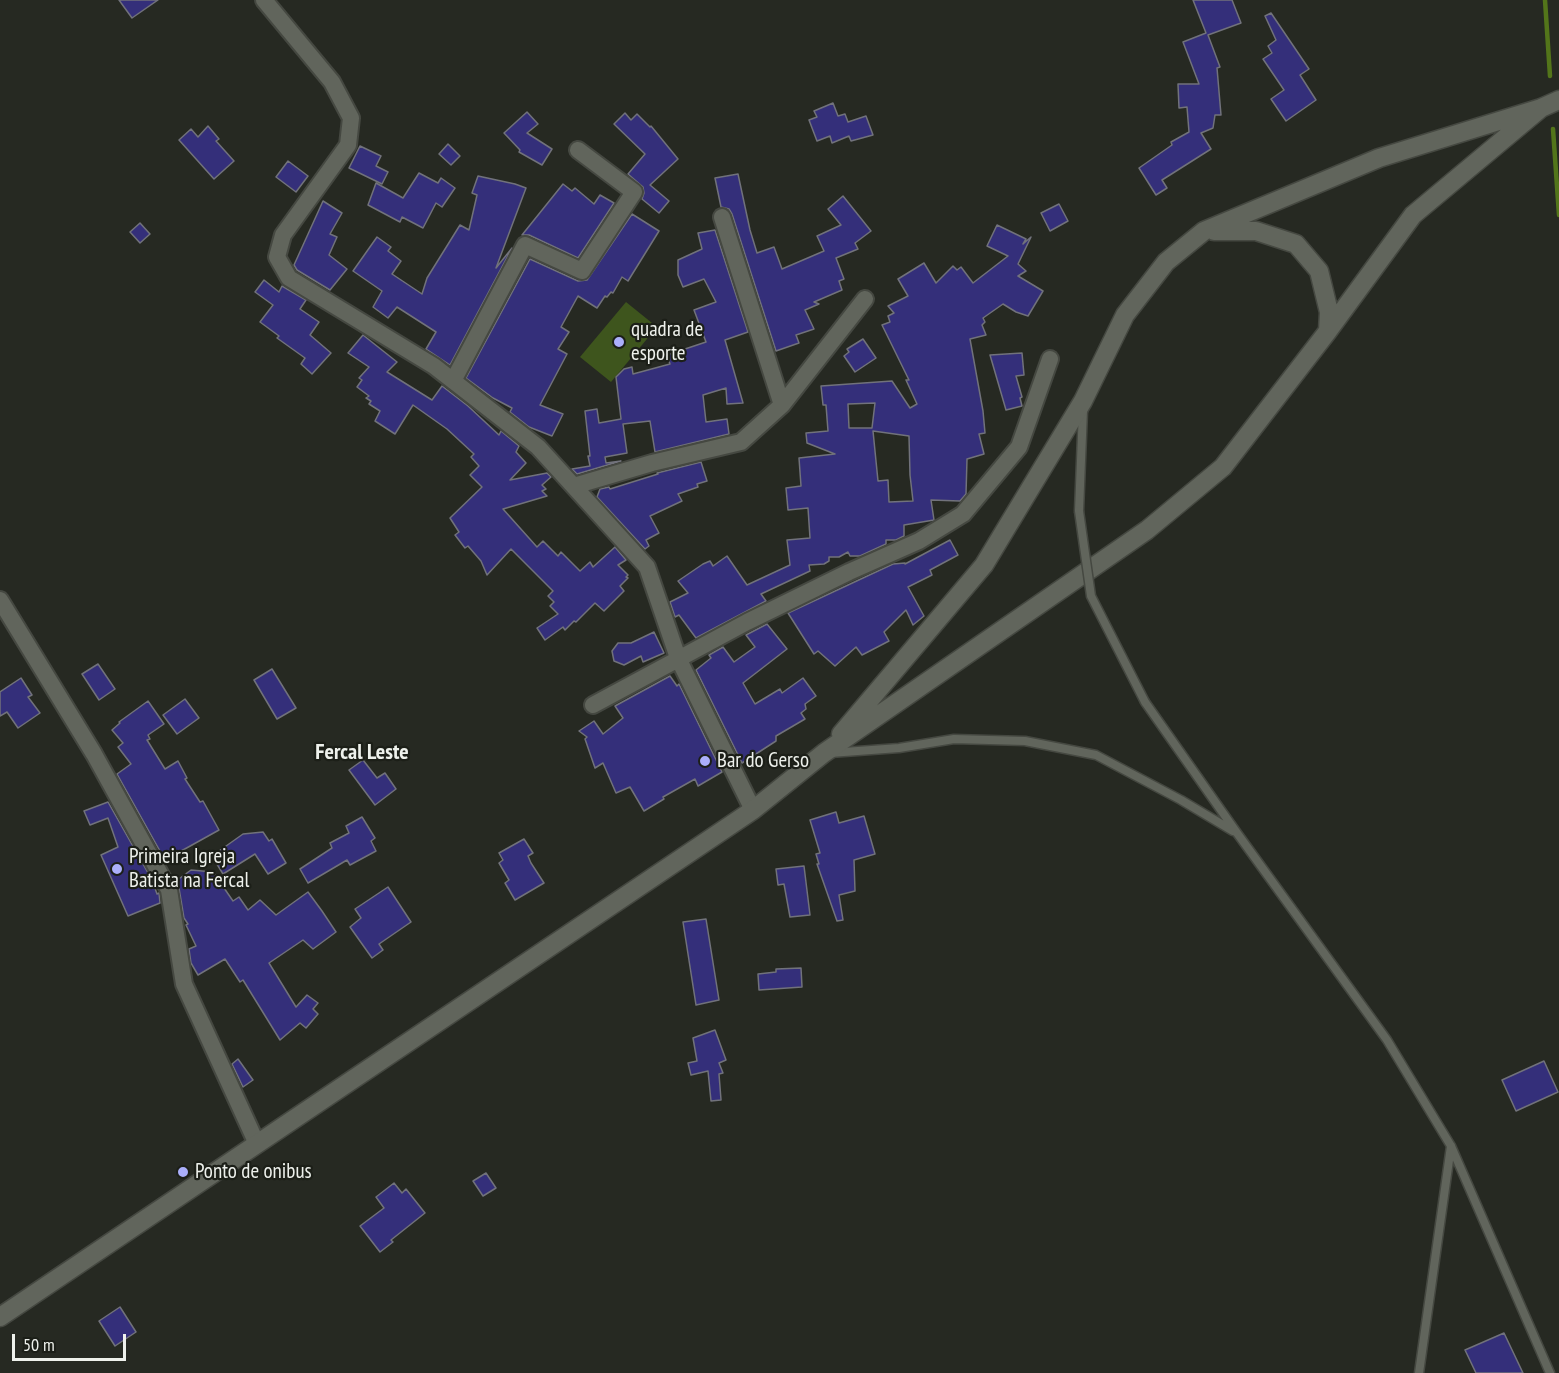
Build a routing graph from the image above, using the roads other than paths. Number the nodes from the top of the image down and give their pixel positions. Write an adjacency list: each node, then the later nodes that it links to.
1 (264, 0): 10 (street)
2 (1559, 100): 3 (main road)
3 (1541, 108): 6 (main road); 8 (main road)
4 (578, 150): 10 (street)
5 (722, 217): 12 (street)
6 (1204, 231): 8 (main road); 11 (main road)
7 (866, 299): 12 (street)
8 (1328, 331): 17 (main road)
9 (1050, 359): 15 (street)
10 (453, 381): 13 (street)
11 (1083, 401): 17 (main road); 19 (lane, bridge)
12 (783, 405): 13 (street)
13 (574, 486): 15 (street)
14 (0, 600): 20 (street)
15 (678, 658): 16 (street); 18 (street)
16 (593, 705)
17 (824, 753): 18 (main road); 19 (lane)
18 (753, 810): 20 (main road)
19 (1237, 833): 21 (lane)
20 (257, 1144): 22 (main road)
21 (1451, 1146): 23 (lane); 24 (lane)
22 (0, 1317)
23 (1419, 1373)
24 (1550, 1373)

